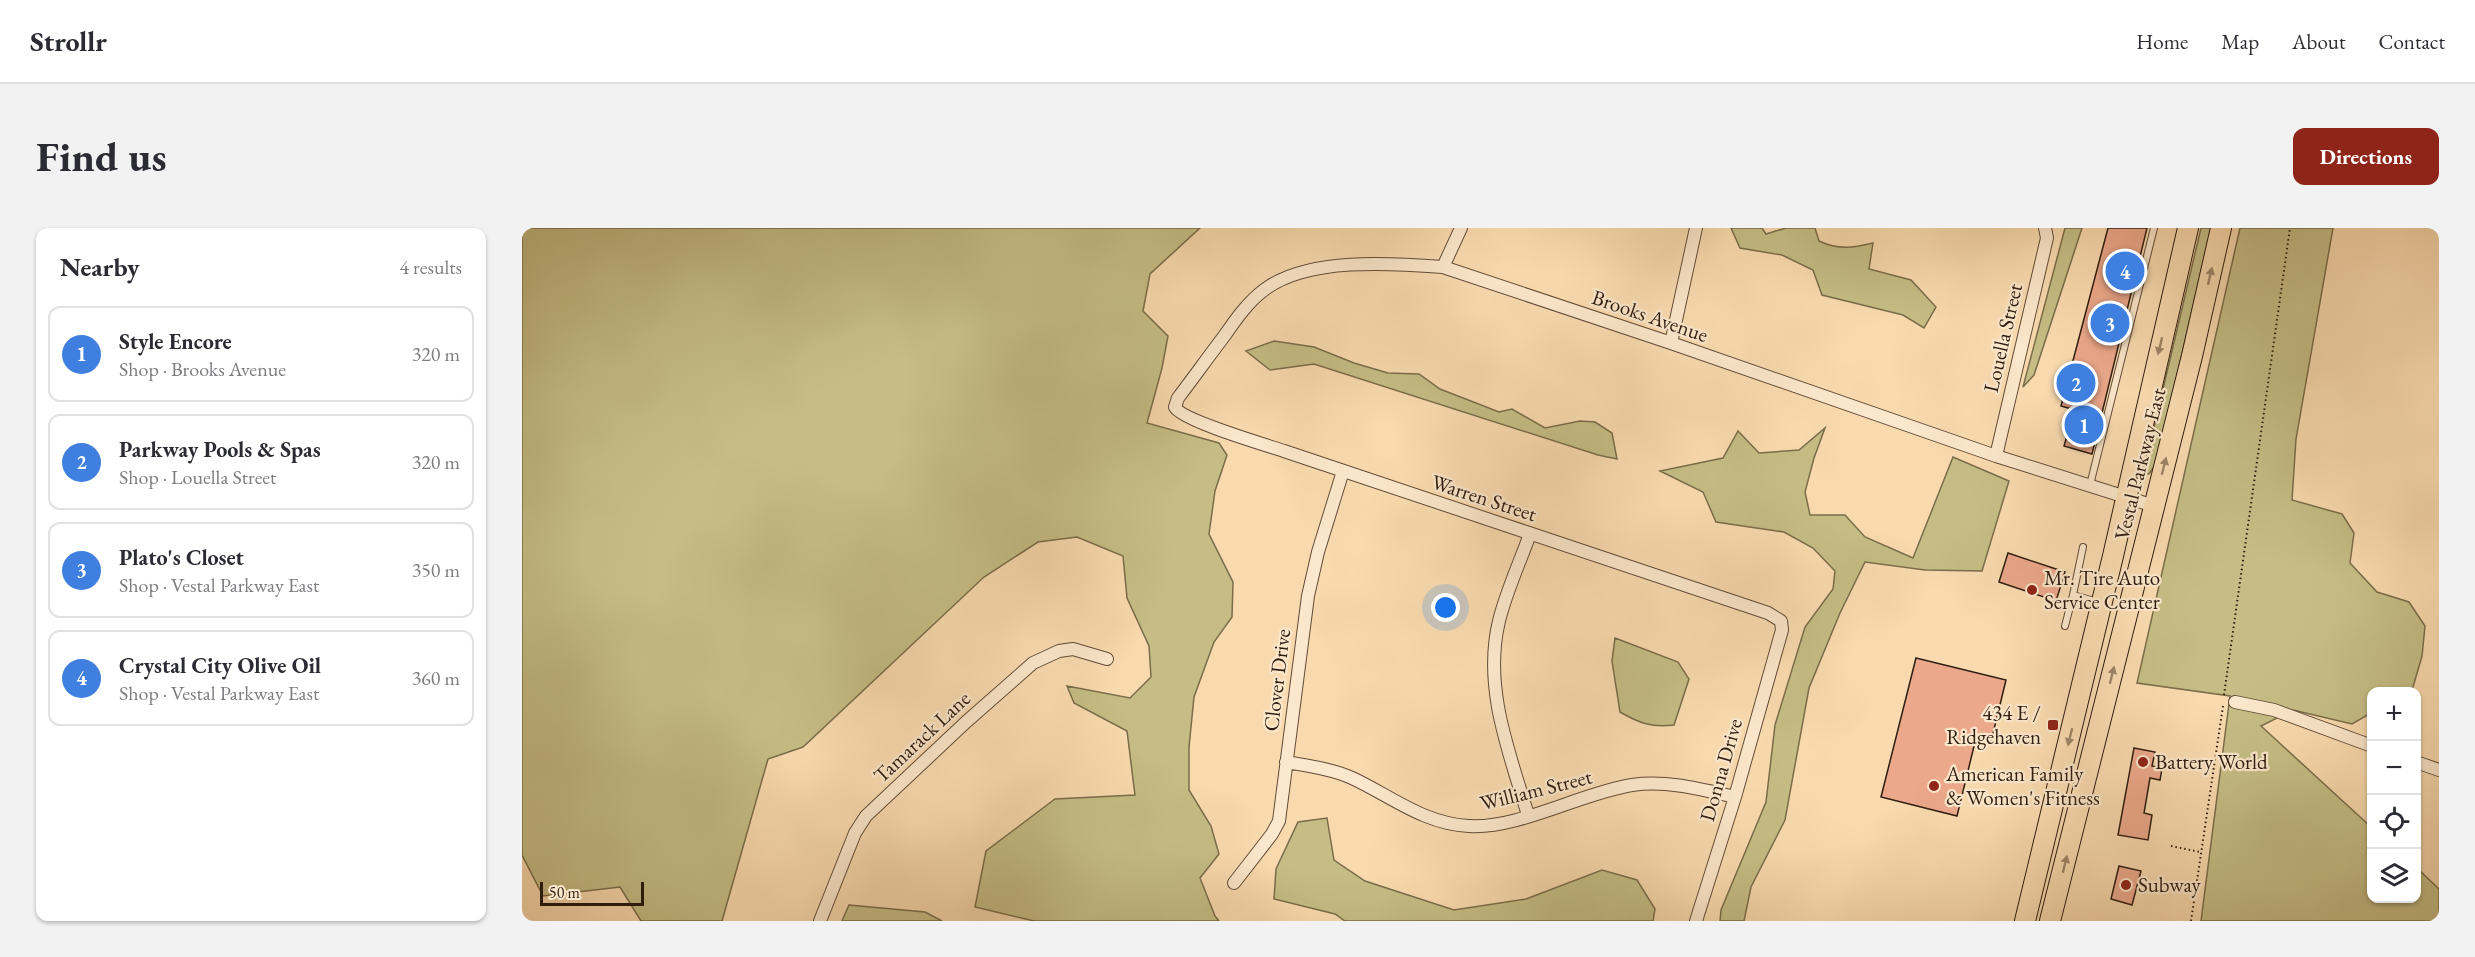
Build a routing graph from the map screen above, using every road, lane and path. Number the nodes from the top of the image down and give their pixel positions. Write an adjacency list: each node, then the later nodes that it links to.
1 (1461, 228): 8 (street)
2 (1696, 228): 9 (street)
3 (2045, 228): 11 (street, Louella Street)
4 (2154, 228): 13 (lane)
5 (2188, 228): 14 (main road, Vestal Parkway East, one-way to 14)
6 (2221, 228): 15 (main road, Vestal Parkway East, one-way to 6)
7 (2289, 228): 31 (path)
8 (1443, 267): 9 (street, Brooks Avenue); 10 (street, Brooks Avenue)
9 (1671, 343): 11 (street, Brooks Avenue)
10 (1177, 402): 12 (street, Warren Street)
11 (1996, 456): 13 (street, Brooks Avenue)
12 (1343, 471): 16 (street, Warren Street); 25 (street, Clover Drive)
13 (2090, 485): 14 (street, Brooks Avenue)
14 (2126, 496): 15 (street, Brooks Avenue); 19 (main road, Vestal Parkway East)
15 (2154, 506): 36 (main road, Vestal Parkway East, one-way to 15)
16 (1530, 534): 21 (street, Warren Street); 29 (street)
17 (2083, 547): 18 (lane)
18 (2073, 595): 19 (lane); 20 (lane)
19 (2101, 603): 35 (main road, Vestal Parkway East, one-way to 35)
20 (2065, 626)
21 (1782, 630): 28 (street, Donna Drive)
22 (1107, 659): 33 (street, Tamarack Lane)
23 (2235, 702): 24 (street)
24 (2367, 744)
25 (1286, 762): 29 (street, William Street); 32 (street, Clover Drive)
26 (2421, 764): 27 (street)
27 (2439, 770)
28 (1735, 797): 29 (street, William Street); 34 (street, Donna Drive)
29 (1528, 815)
30 (2171, 846): 31 (path)
31 (2200, 852): 37 (path)
32 (1234, 884)
33 (820, 921)
34 (1696, 921)
35 (2025, 921)
36 (2050, 921)
37 (2191, 921)

